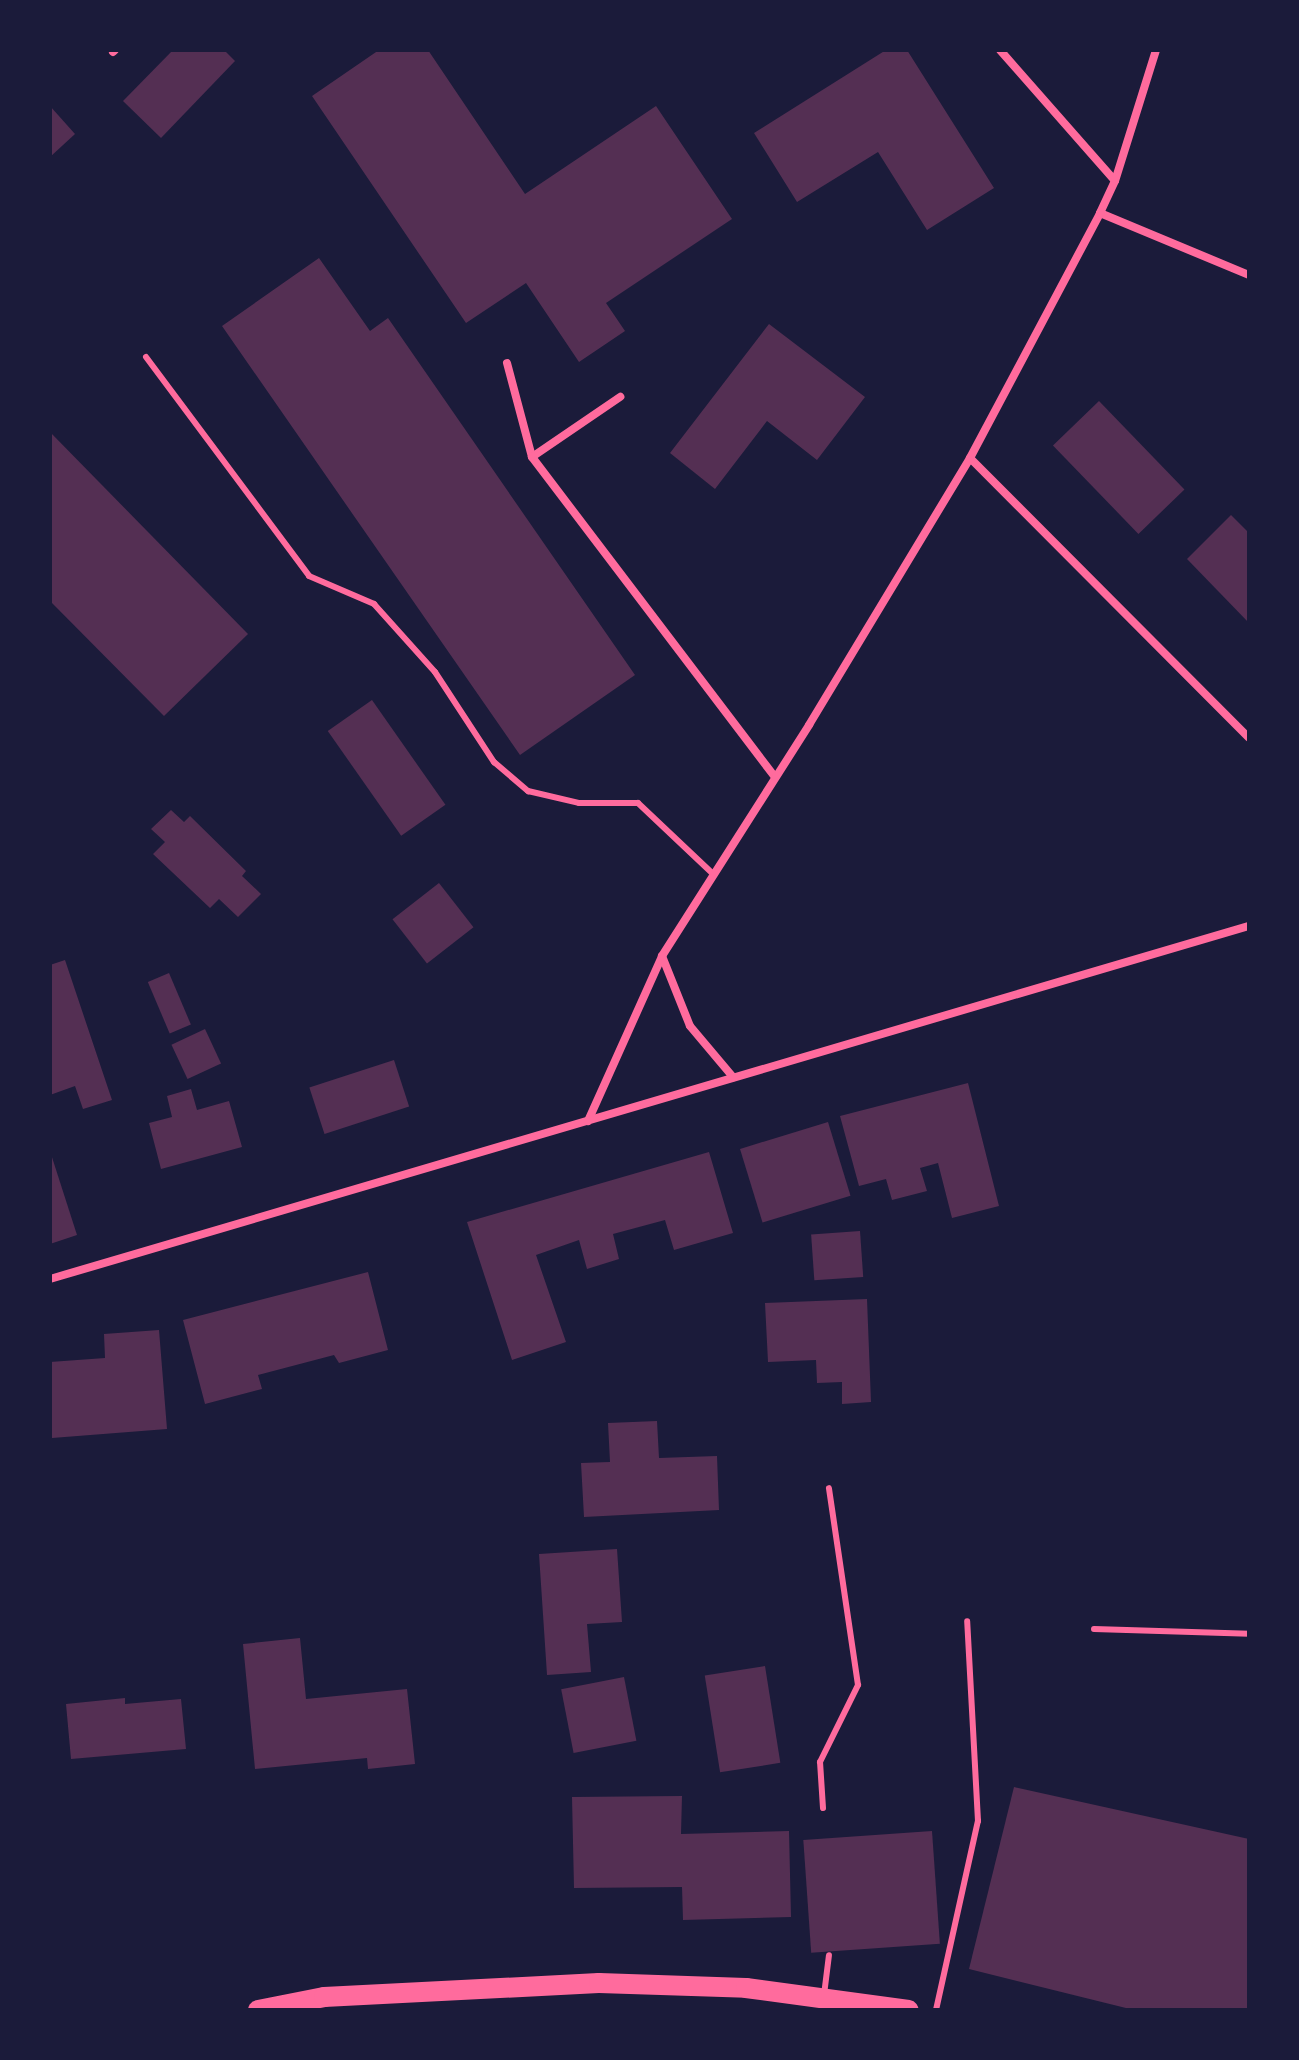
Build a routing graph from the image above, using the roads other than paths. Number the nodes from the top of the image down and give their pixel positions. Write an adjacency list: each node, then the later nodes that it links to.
1 (1000, 50): 3 (street)
2 (1156, 50): 3 (street)
3 (1115, 181): 4 (street)
4 (1100, 213): 5 (street); 10 (street)
5 (1249, 275)
6 (146, 357): 13 (lane)
7 (507, 363): 9 (street)
8 (620, 397): 9 (street)
9 (532, 457): 12 (street)
10 (970, 458): 11 (street); 12 (street)
11 (1249, 738)
12 (775, 777): 13 (street)
13 (713, 874): 15 (street)
14 (1249, 926): 16 (street)
15 (662, 956): 16 (street); 17 (street)
16 (733, 1077): 17 (street)
17 (588, 1121): 18 (street)
18 (50, 1279)
19 (829, 1488): 23 (lane)
20 (967, 1621): 28 (lane)
21 (1094, 1629): 22 (lane)
22 (1249, 1634)
23 (823, 1808)
24 (829, 1955): 25 (lane)
25 (823, 1998): 26 (main road); 27 (main road)
26 (258, 2010)
27 (909, 2010)
28 (936, 2010)

